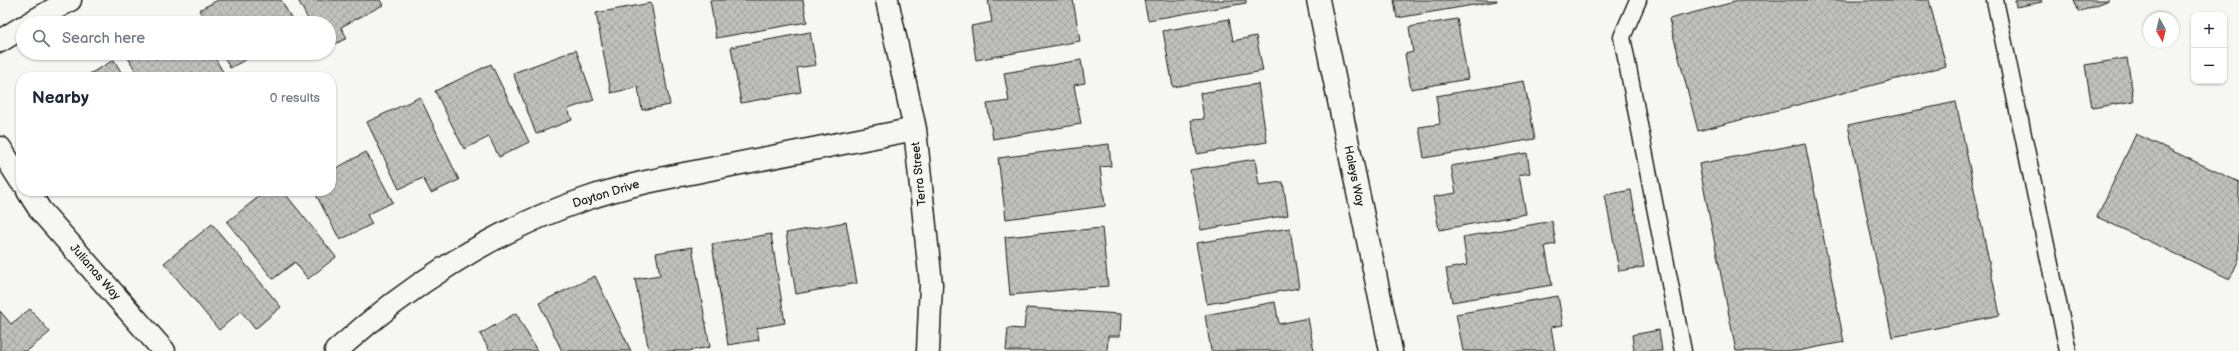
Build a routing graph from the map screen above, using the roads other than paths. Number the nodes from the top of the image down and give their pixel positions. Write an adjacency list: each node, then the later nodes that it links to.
1 (70, 0): 6 (street)
2 (888, 0): 9 (street, Terra Street)
3 (1318, 0): 16 (street, Haleys Way)
4 (1638, 0): 17 (lane)
5 (1995, 0): 18 (lane)
6 (42, 16)
7 (16, 31): 8 (street)
8 (0, 41)
9 (915, 130): 14 (street, Dayton Drive); 15 (street, Terra Street)
10 (0, 148): 11 (street)
11 (16, 173)
12 (31, 196): 13 (street, Julianas Way)
13 (164, 351)
14 (336, 351)
15 (928, 351)
16 (1391, 351)
17 (1683, 351)
18 (2068, 351)

